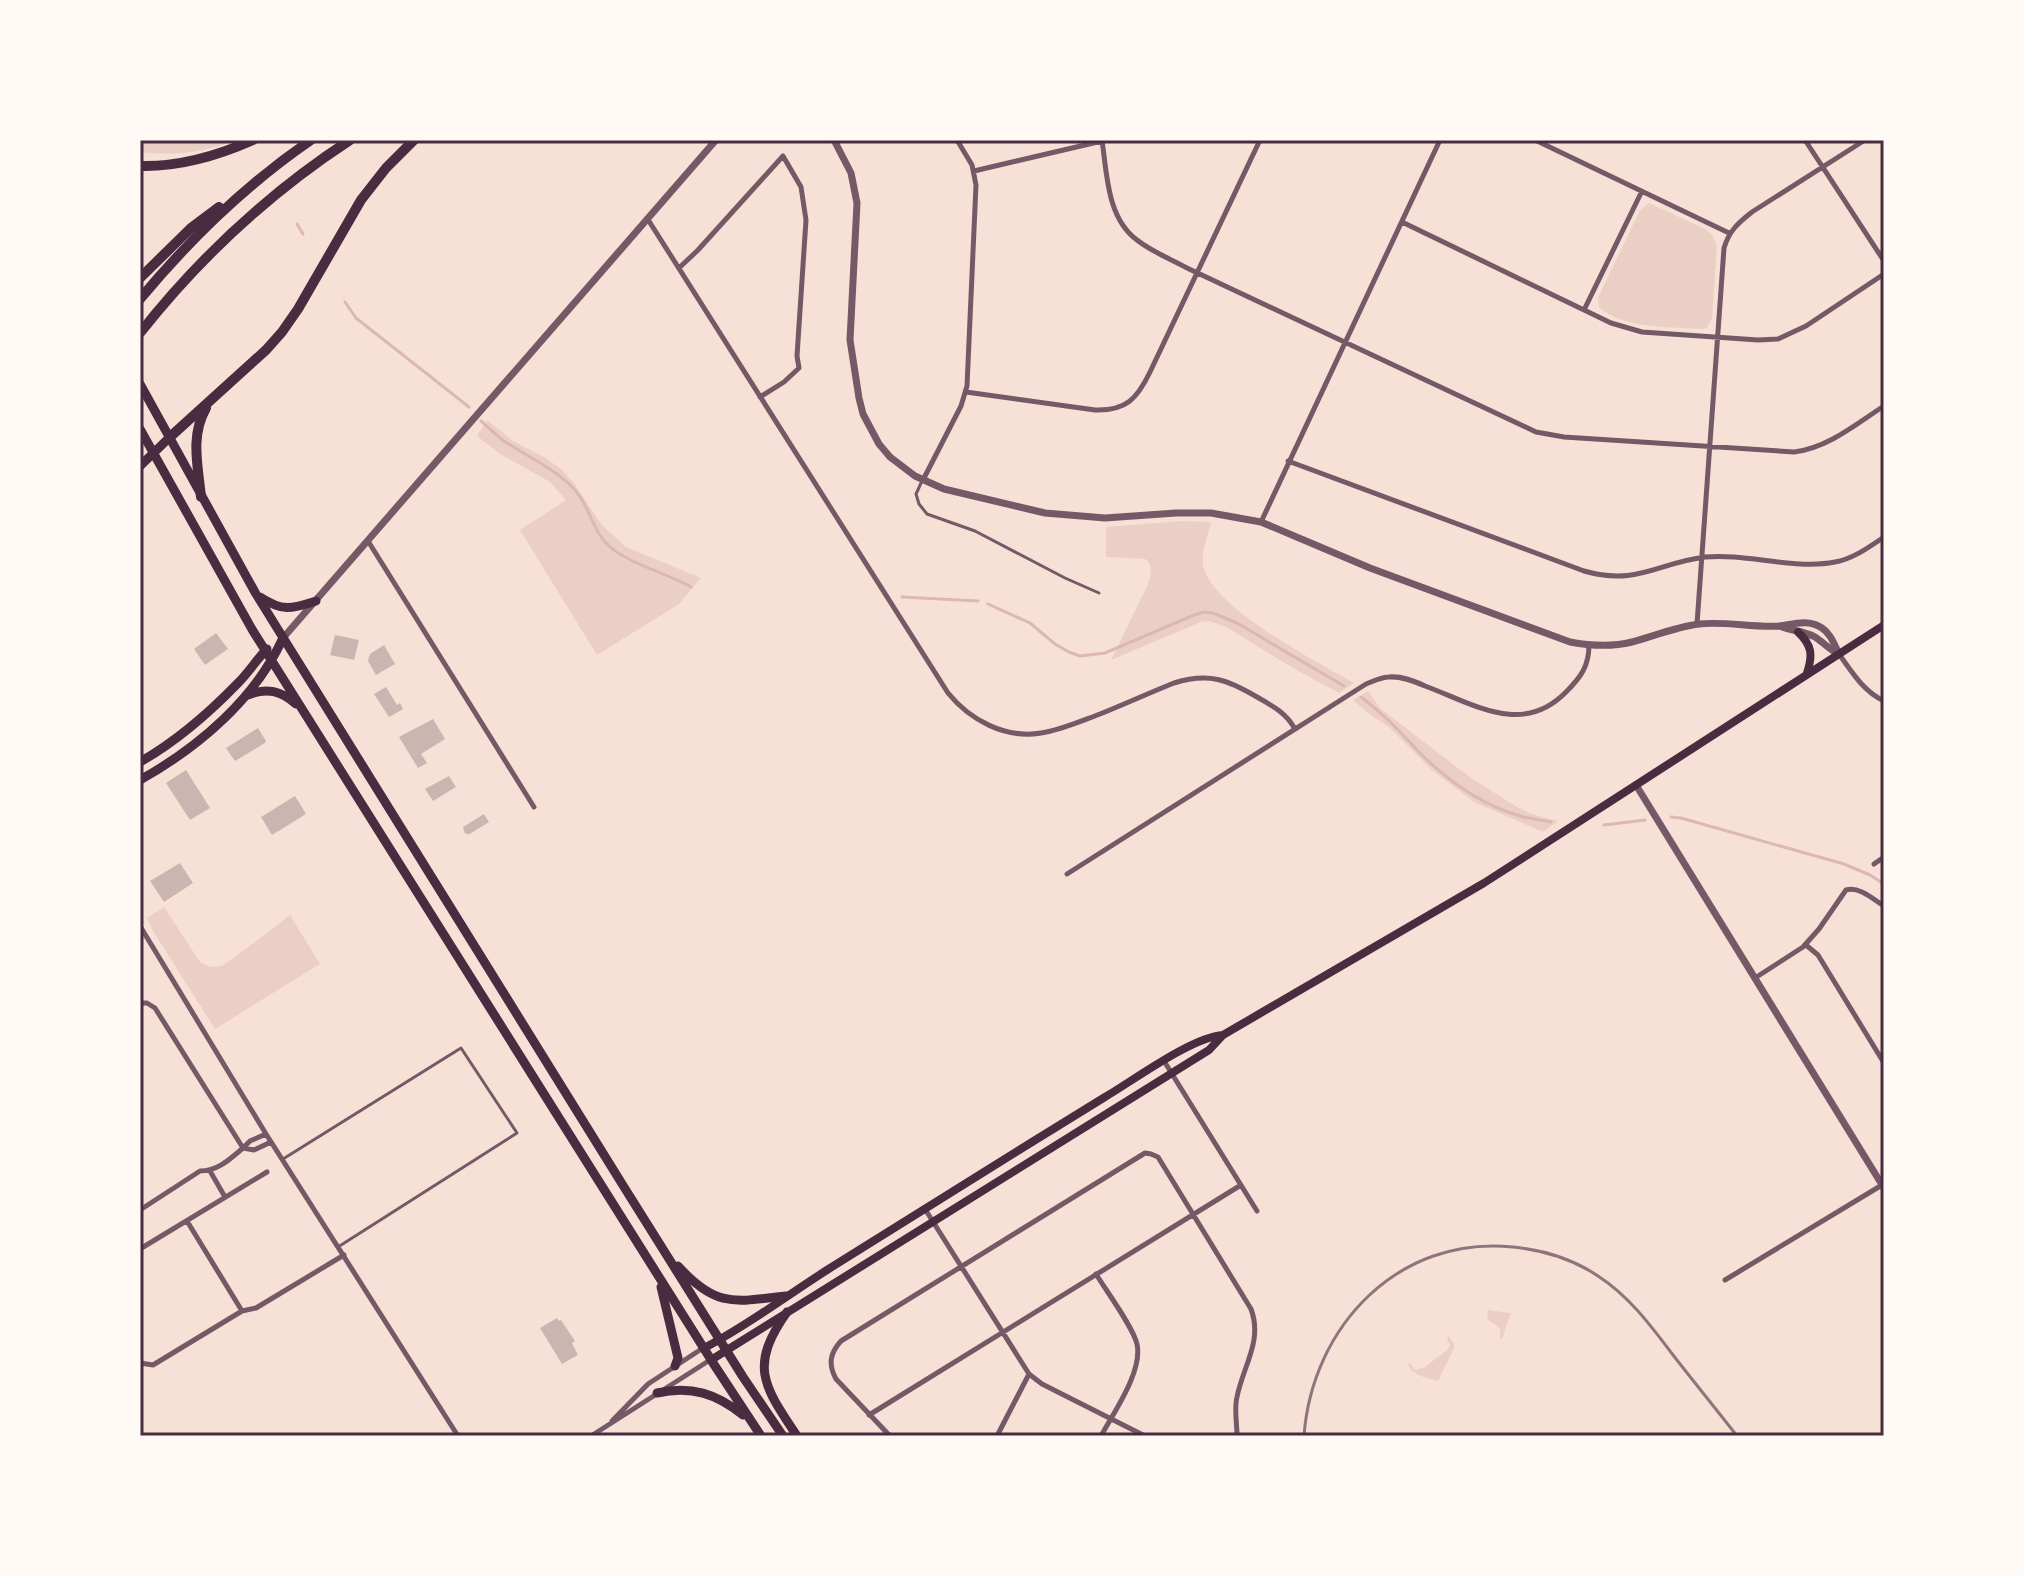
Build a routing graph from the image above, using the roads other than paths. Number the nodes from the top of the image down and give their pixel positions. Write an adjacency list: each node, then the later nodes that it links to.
1 (253, 140): 14 (highway)
2 (311, 140): 17 (highway)
3 (350, 140): 29 (highway)
4 (414, 140): 35 (highway)
5 (716, 140): 19 (street)
6 (834, 140): 43 (street)
7 (957, 140): 16 (street)
8 (1260, 140): 24 (street)
9 (1440, 140): 20 (street)
10 (1535, 140): 18 (street)
11 (1805, 140): 15 (street)
12 (1865, 140): 15 (street)
13 (1102, 141): 16 (street); 24 (street)
14 (140, 166)
15 (1823, 167): 21 (street); 22 (street)
16 (974, 171): 33 (street)
17 (260, 178): 26 (highway); 27 (highway)
18 (1642, 191): 21 (street); 28 (street)
19 (647, 218): 23 (street); 47 (street)
20 (1402, 222): 28 (street); 31 (street)
21 (1729, 233): 30 (street)
22 (1884, 261)
23 (679, 268): 34 (street); 34 (street)
24 (1197, 273): 31 (street); 33 (street)
25 (1884, 274): 30 (street)
26 (140, 278)
27 (140, 299)
28 (1584, 310): 30 (street)
29 (140, 333)
30 (1718, 337): 39 (street)
31 (1345, 342): 39 (street); 41 (street)
32 (140, 384): 38 (main road)
33 (966, 392): 43 (street)
34 (760, 397): 65 (street)
35 (209, 402): 38 (highway); 44 (highway)
36 (1884, 406): 39 (street)
37 (140, 429): 40 (main road)
38 (170, 437): 40 (main road); 44 (main road)
39 (1711, 447): 48 (street)
40 (153, 454): 42 (main road); 58 (main road)
41 (1288, 461): 45 (street); 48 (street)
42 (140, 466)
43 (922, 481): 45 (street); 49 (lane)
44 (201, 497): 50 (main road)
45 (1261, 522): 57 (street)
46 (1884, 537): 48 (street)
47 (368, 541): 51 (street); 69 (street)
48 (1703, 558): 52 (street)
49 (1099, 593)
50 (256, 594): 51 (main road); 56 (main road)
51 (316, 601): 56 (street)
52 (1697, 624): 54 (street); 57 (street)
53 (1884, 625): 59 (main road)
54 (1780, 626): 55 (street); 59 (street)
55 (1798, 632): 59 (street); 61 (main road)
56 (283, 638): 58 (main road); 60 (main road); 98 (main road)
57 (1589, 645): 65 (street)
58 (265, 650): 60 (main road); 66 (main road)
59 (1839, 654): 61 (main road); 63 (street)
60 (272, 661): 62 (main road); 64 (main road)
61 (1806, 675): 68 (main road)
62 (245, 697): 64 (main road); 67 (main road)
63 (1884, 701)
64 (302, 709): 102 (main road)
65 (1295, 729): 72 (street)
66 (140, 762)
67 (140, 780)
68 (1636, 785): 76 (street); 78 (main road)
69 (534, 807)
70 (1884, 857): 71 (street)
71 (1874, 864)
72 (1067, 874)
73 (1884, 906): 75 (street)
74 (140, 926): 82 (street)
75 (1806, 945): 76 (street); 80 (street)
76 (1755, 978): 89 (street)
77 (140, 1003): 84 (street)
78 (1223, 1035): 79 (main road); 81 (main road)
79 (1164, 1061): 81 (street); 91 (main road)
80 (1884, 1063)
81 (1171, 1073): 88 (street); 96 (main road)
82 (266, 1134): 83 (street); 84 (street)
83 (272, 1142): 84 (street); 85 (street)
84 (243, 1148): 86 (street)
85 (283, 1159): 97 (street); 97 (lane)
86 (210, 1171): 90 (street); 92 (street)
87 (267, 1172): 90 (street)
88 (1241, 1185): 93 (street); 94 (street)
89 (1883, 1186): 105 (street)
90 (225, 1197): 95 (street)
91 (925, 1209): 96 (street); 103 (main road)
92 (140, 1210)
93 (1257, 1211)
94 (1193, 1214): 101 (street); 104 (street); 132 (street)
95 (187, 1221): 99 (street); 108 (street)
96 (932, 1222): 101 (street); 106 (main road)
97 (338, 1247): 100 (street)
98 (662, 1248): 107 (main road); 111 (main road)
99 (140, 1249)
100 (344, 1255): 108 (street); 123 (street)
101 (961, 1266): 110 (street); 119 (street)
102 (657, 1272): 112 (main road); 116 (main road)
103 (821, 1274): 106 (main road); 107 (main road)
104 (1096, 1274): 110 (street); 120 (street)
105 (1725, 1280)
106 (826, 1289): 109 (main road)
107 (786, 1296): 111 (main road)
108 (242, 1311): 115 (street)
109 (787, 1312): 113 (main road); 127 (main road)
110 (1002, 1333): 117 (street); 119 (street)
111 (720, 1340): 112 (main road); 113 (main road)
112 (704, 1348): 114 (main road); 116 (street)
113 (726, 1351): 114 (main road); 126 (main road)
114 (711, 1360): 118 (street); 122 (main road)
115 (140, 1363)
116 (675, 1366): 121 (street)
117 (1029, 1374): 120 (street); 129 (street)
118 (657, 1393): 121 (street); 122 (main road)
119 (869, 1415): 128 (street)
120 (1110, 1419): 130 (street); 131 (street)
121 (608, 1425): 124 (street)
122 (753, 1425): 125 (main road)
123 (458, 1436)
124 (591, 1436)
125 (761, 1436)
126 (783, 1436)
127 (797, 1436)
128 (890, 1436)
129 (997, 1436)
130 (1101, 1436)
131 (1145, 1436)
132 (1237, 1436)

